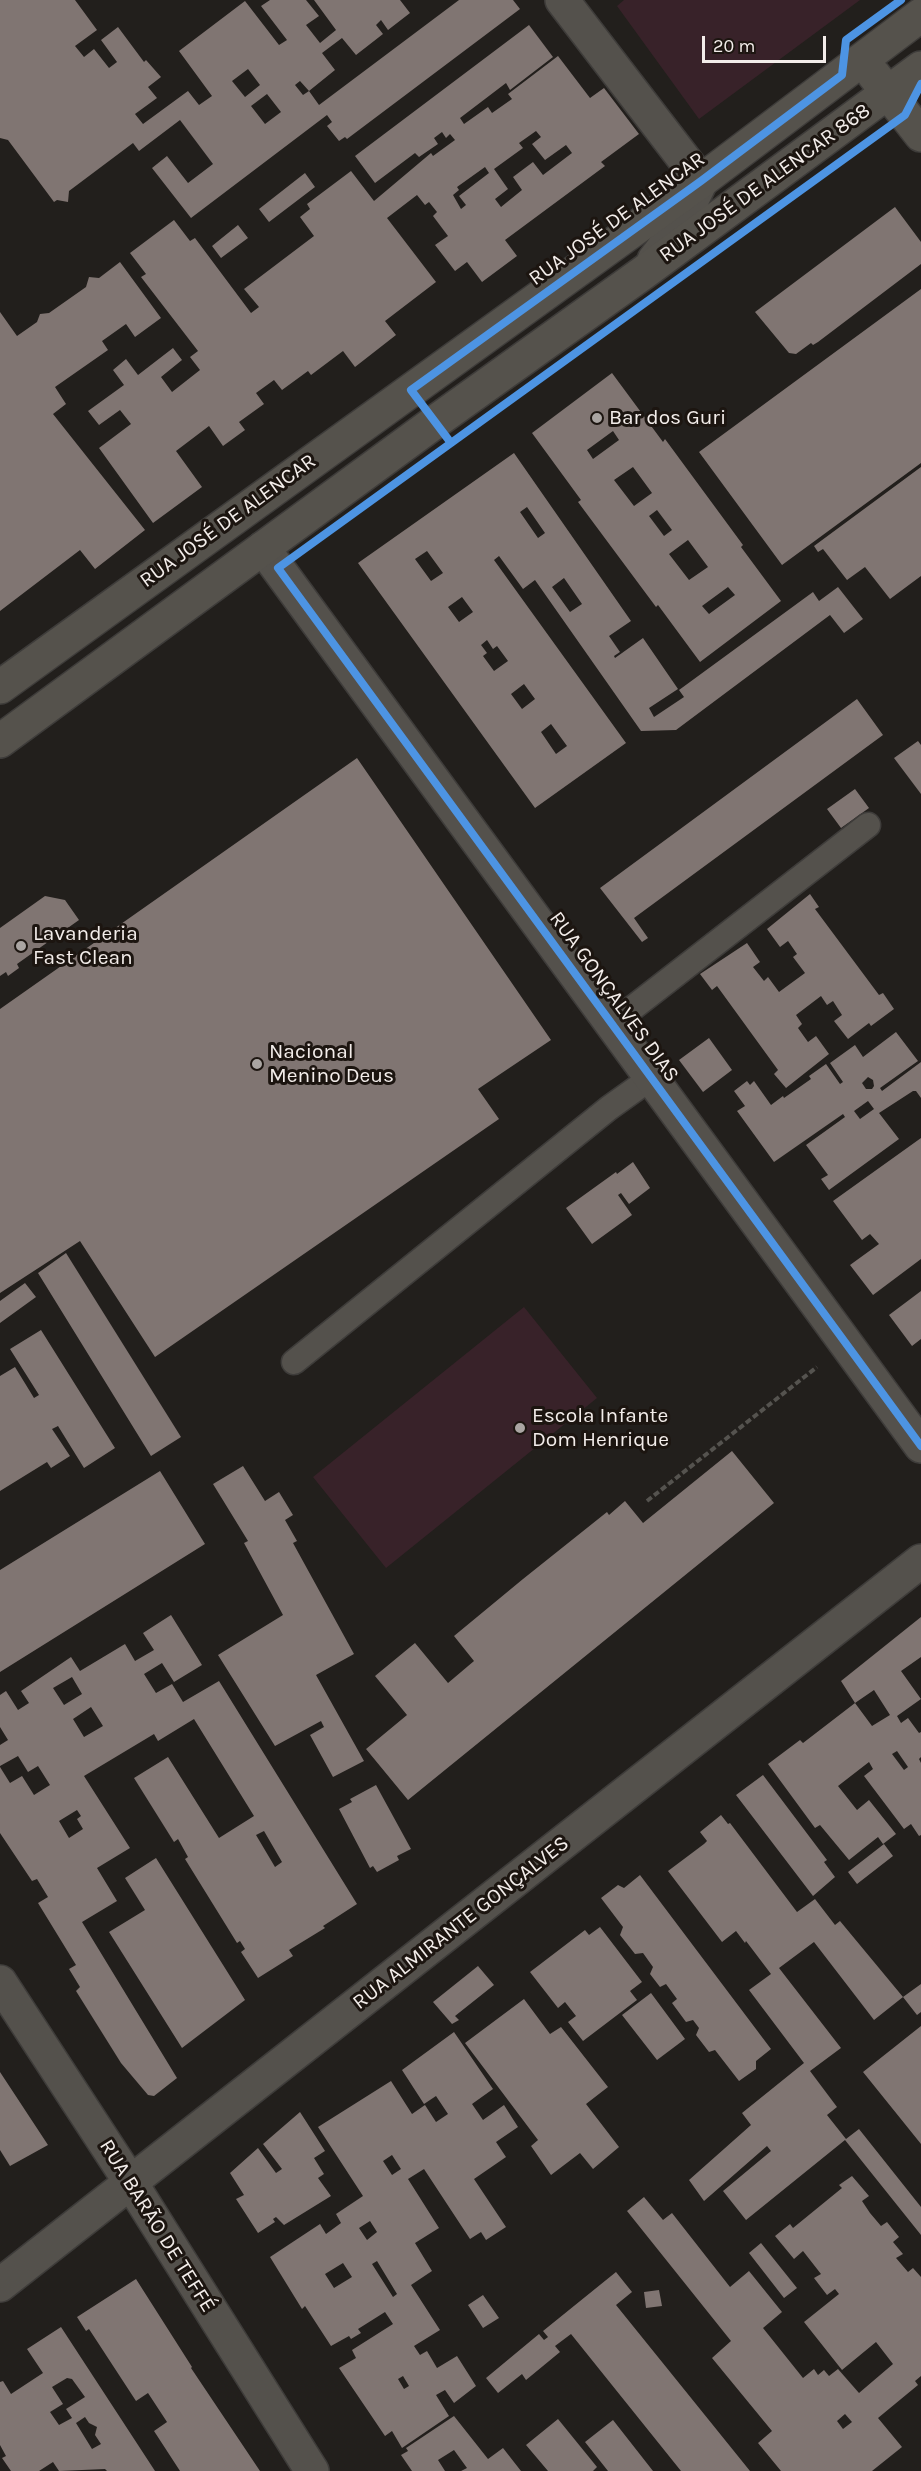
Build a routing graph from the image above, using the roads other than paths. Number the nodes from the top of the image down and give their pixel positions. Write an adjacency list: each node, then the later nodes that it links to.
1 (562, 0): 7 (street)
2 (917, 27): 3 (main road, RUA JOSÉ DE ALENCAR)
3 (862, 60): 5 (main road); 7 (main road, RUA JOSÉ DE ALENCAR)
4 (921, 68): 5 (main road)
5 (888, 93): 6 (main road); 8 (main road, RUA JOSÉ DE ALENCAR 868)
6 (921, 135)
7 (701, 181): 8 (street); 9 (main road, RUA JOSÉ DE ALENCAR)
8 (643, 273): 10 (main road, RUA JOSÉ DE ALENCAR)
9 (316, 458): 10 (main road); 11 (main road, RUA JOSÉ DE ALENCAR)
10 (263, 548): 11 (main road); 13 (main road, RUA JOSÉ DE ALENCAR); 15 (street, RUA GONÇALVES DIAS)
11 (171, 563): 12 (main road, RUA JOSÉ DE ALENCAR)
12 (0, 687)
13 (0, 741)
14 (868, 825): 15 (lane)
15 (612, 1024): 16 (street, RUA GONÇALVES DIAS)
16 (651, 1078): 17 (lane); 18 (street, RUA GONÇALVES DIAS)
17 (294, 1362)
18 (921, 1446)
19 (921, 1561): 21 (street, RUA ALMIRANTE GONÇALVES)
20 (0, 1982): 21 (street, RUA BARÃO DE TEFFÉ)
21 (131, 2182): 22 (street, RUA ALMIRANTE GONÇALVES); 23 (street, RUA BARÃO DE TEFFÉ)
22 (0, 2285)
23 (312, 2471)

